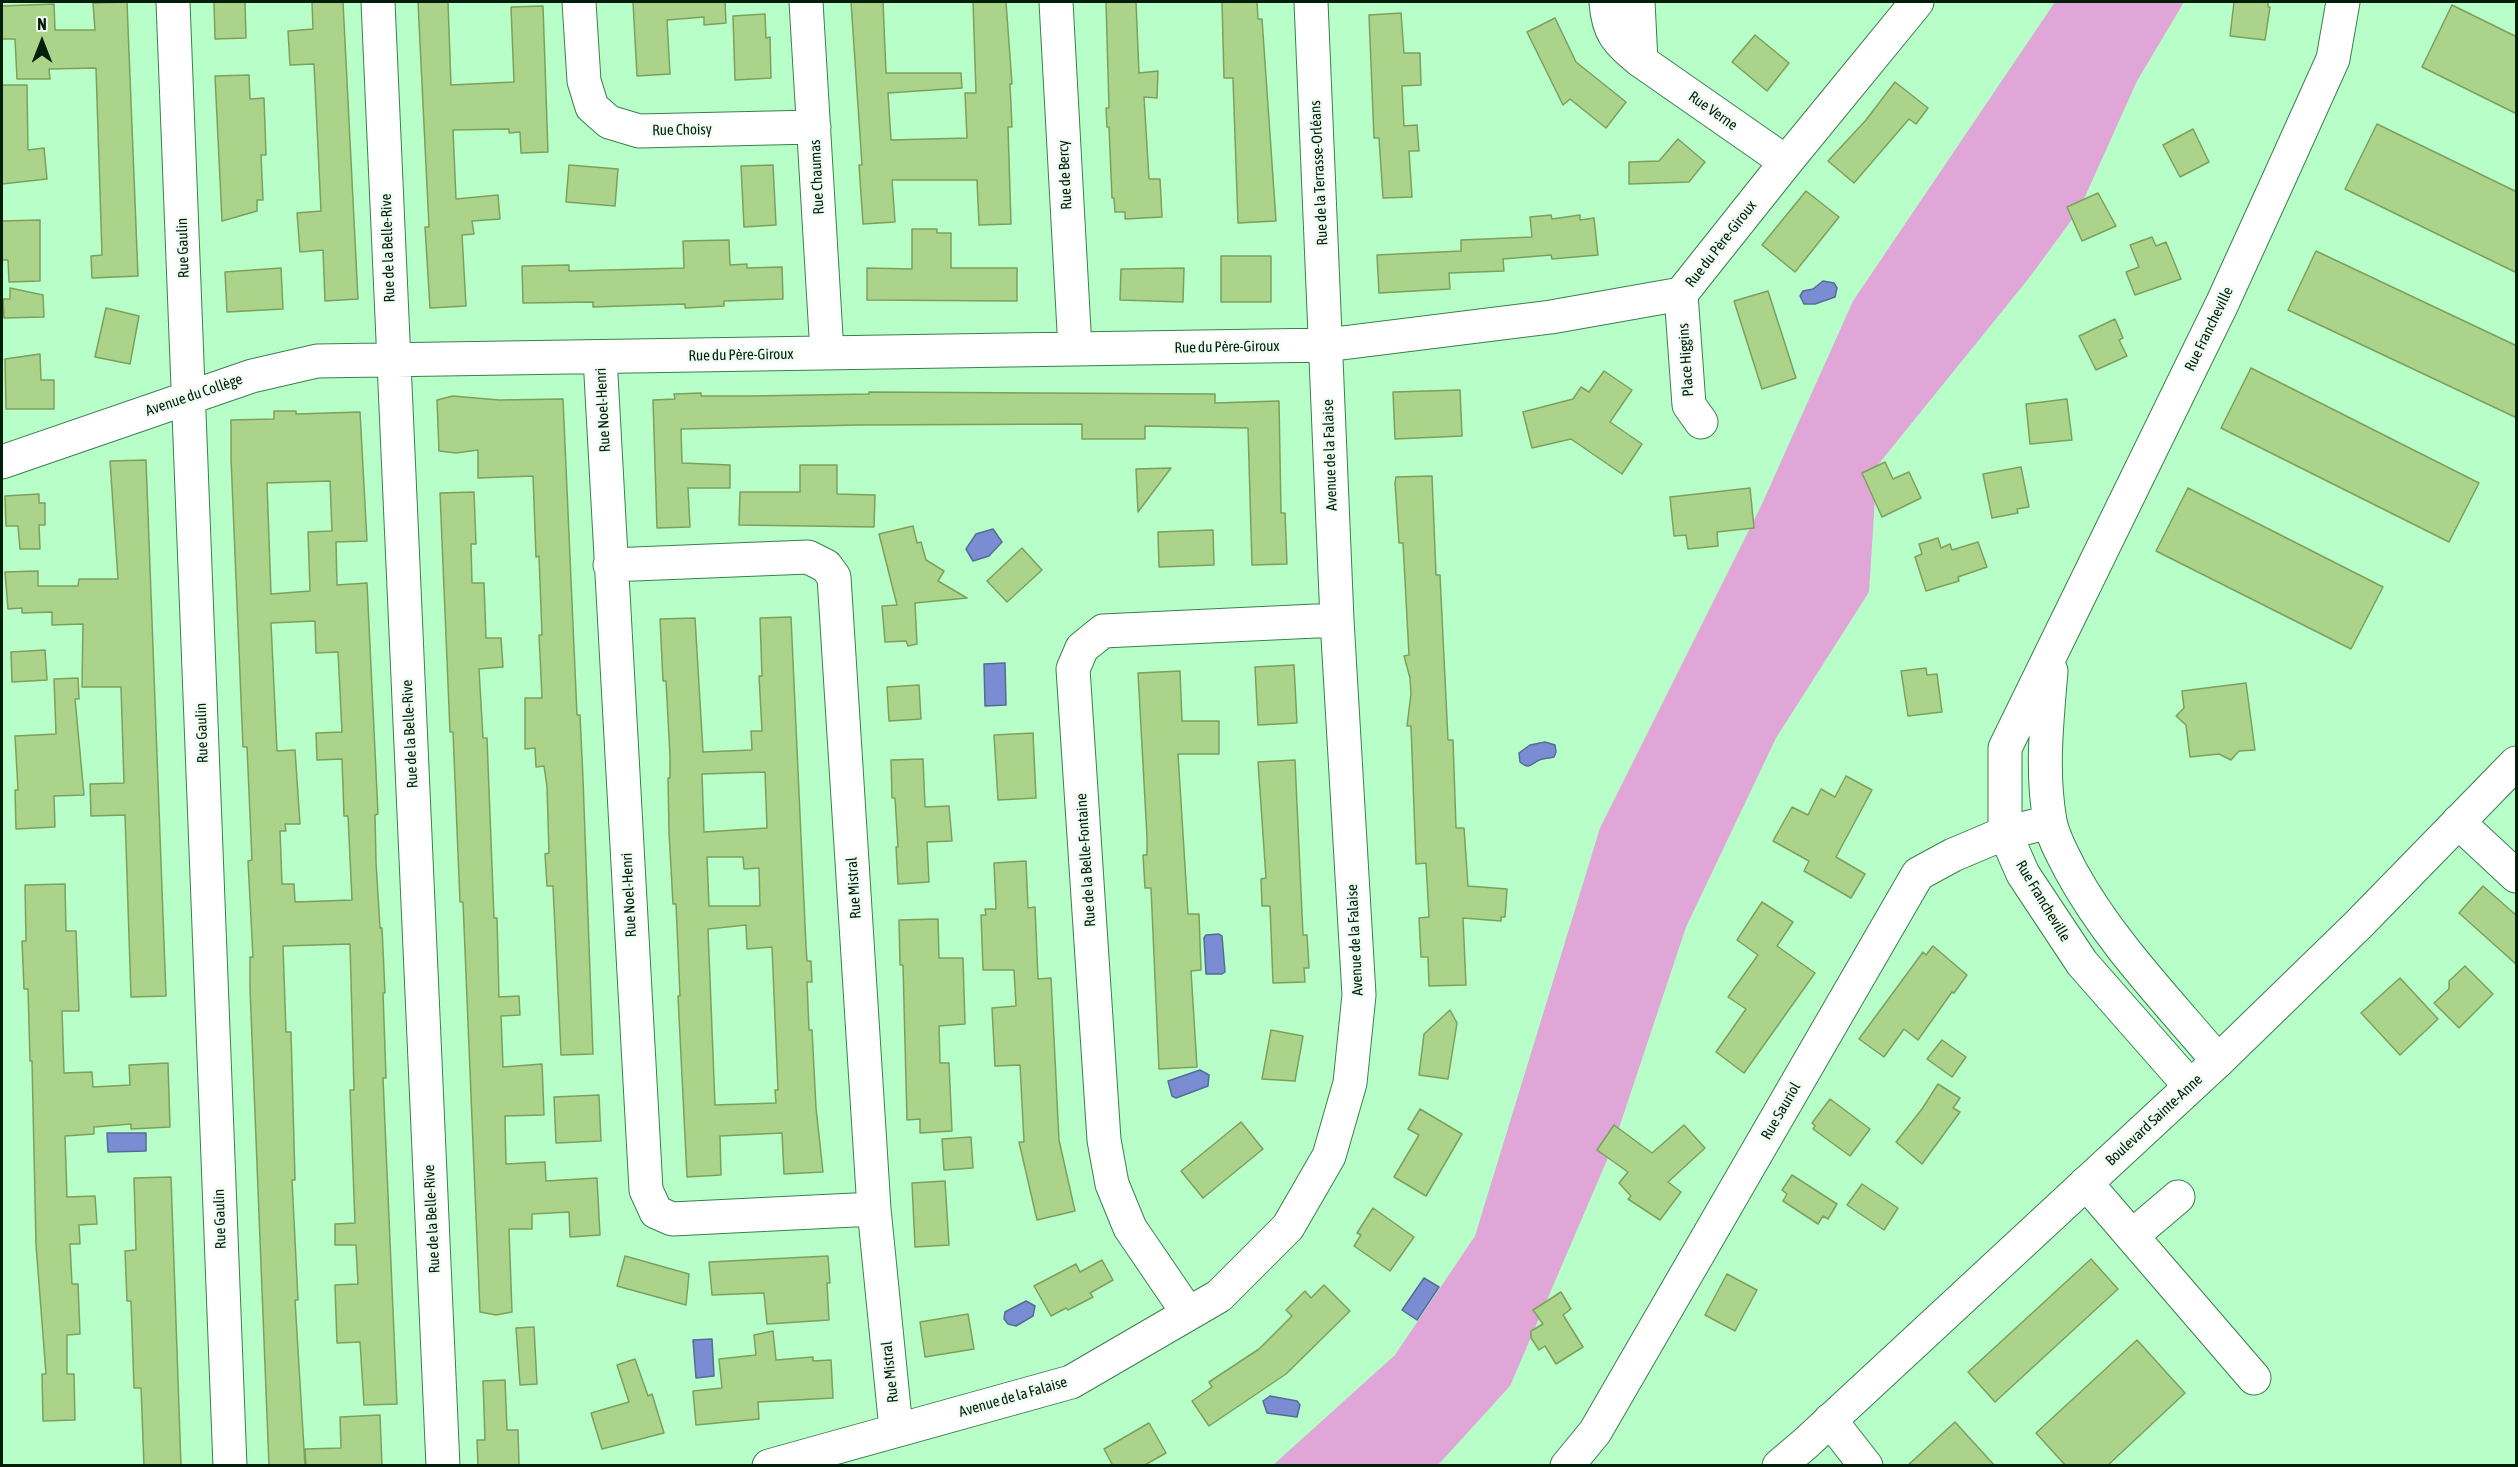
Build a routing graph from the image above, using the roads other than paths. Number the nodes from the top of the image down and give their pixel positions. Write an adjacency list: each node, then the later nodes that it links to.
1 (173, 2): 20 (street, Rue Gaulin)
2 (378, 2): 19 (street, Rue de la Belle-Rive)
3 (579, 2): 12 (street, Rue Choisy)
4 (806, 2): 12 (street, Rue Chaumas)
5 (1056, 2): 16 (street, Rue de Bercy)
6 (1311, 2): 15 (street, Rue de la Terrasse-Orléans)
7 (1606, 2): 11 (street, Rue Verne)
8 (1638, 2): 11 (street)
9 (1917, 2): 13 (street, Rue du Père-Giroux)
10 (2343, 2): 25 (street, Rue Francheville)
11 (1641, 61): 13 (street, Rue Verne)
12 (814, 127): 17 (street, Rue Chaumas)
13 (1785, 162): 14 (street, Rue du Père-Giroux)
14 (1681, 294): 15 (street, Rue du Père-Giroux); 21 (street, Place Higgins)
15 (1326, 345): 16 (street, Rue du Père-Giroux); 24 (street, Avenue de la Falaise)
16 (1075, 349): 17 (street, Rue du Père-Giroux)
17 (827, 353): 18 (street, Rue du Père-Giroux)
18 (600, 357): 19 (street, Rue du Père-Giroux); 23 (street, Rue Noel-Henri)
19 (393, 360): 20 (street, Avenue du Collège); 42 (street, Rue de la Belle-Rive)
20 (189, 397): 22 (street, Avenue du Collège); 41 (street, Rue Gaulin)
21 (1701, 422)
22 (2, 462)
23 (610, 565): 35 (street, Rue Mistral); 35 (street, Rue Noel-Henri)
24 (1337, 620): 37 (street, Avenue de la Falaise); 37 (street, Rue de la Belle-Fontaine)
25 (2053, 648): 27 (street, Rue Francheville); 29 (street, Rue Francheville)
26 (2517, 763): 28 (street, Boulevard Sainte-Anne)
27 (2050, 822): 29 (street, Rue Sauriol); 31 (street, Rue Francheville)
28 (2458, 822): 30 (street); 31 (street, Boulevard Sainte-Anne)
29 (2005, 833): 32 (street, Rue Francheville); 44 (street, Rue Sauriol)
30 (2517, 876)
31 (2218, 1061): 32 (street, Boulevard Sainte-Anne)
32 (2190, 1086): 33 (street, Boulevard Sainte-Anne)
33 (2086, 1183): 36 (street); 39 (street, Boulevard Sainte-Anne)
34 (2178, 1197): 36 (street)
35 (874, 1209): 40 (street, Rue Mistral)
36 (2132, 1236): 38 (street)
37 (1188, 1313): 40 (street, Avenue de la Falaise)
38 (2254, 1378)
39 (1830, 1420): 45 (street, Boulevard Sainte-Anne); 46 (street)
40 (896, 1429): 43 (street, Avenue de la Falaise)
41 (230, 1466)
42 (443, 1466)
43 (769, 1466)
44 (1567, 1466)
45 (1779, 1466)
46 (1866, 1466)

